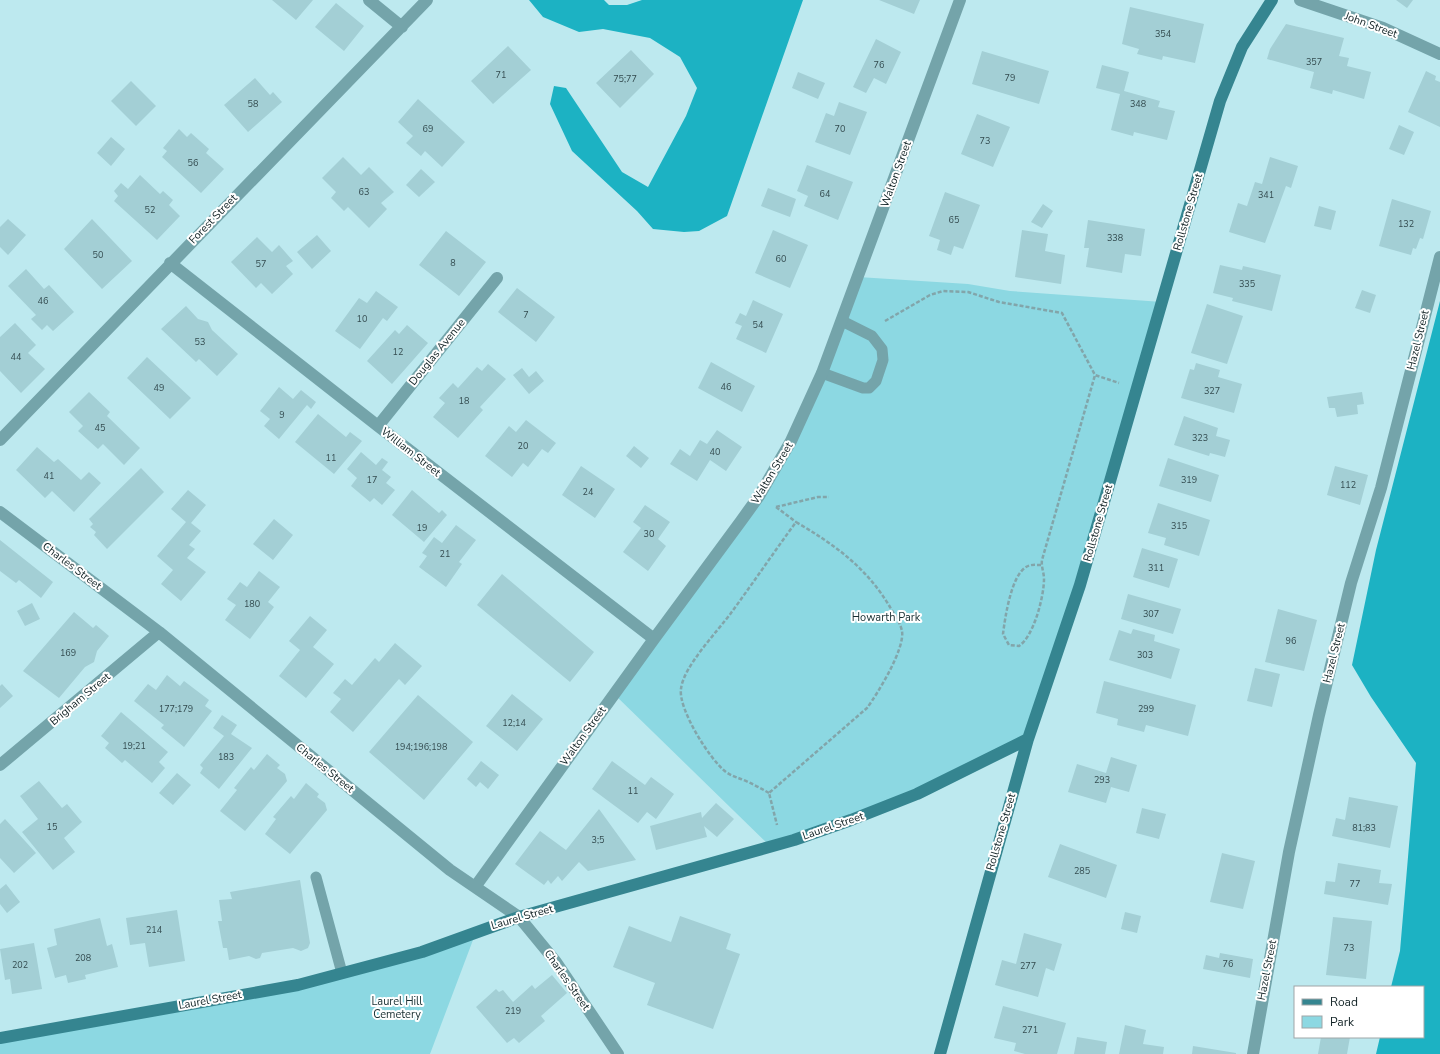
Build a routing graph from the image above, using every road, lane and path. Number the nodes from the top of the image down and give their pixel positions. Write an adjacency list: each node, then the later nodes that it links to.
1 (368, 0): 6 (street)
2 (427, 0): 6 (street, Forest Street)
3 (960, 0): 11 (street, Walton Street)
4 (1272, 0): 15 (main road, Rollstone Street)
5 (1300, 0): 7 (street, John Street)
6 (402, 27): 9 (street, Forest Street)
7 (1440, 54)
8 (1440, 257): 37 (street, Hazel Street)
9 (170, 263): 16 (street, William Street); 17 (street, Forest Street)
10 (497, 278): 16 (street, Douglas Avenue)
11 (842, 320): 12 (lane); 13 (street, Walton Street)
12 (872, 336): 13 (lane); 14 (path)
13 (822, 373): 18 (street, Walton Street)
14 (1095, 375): 15 (path); 23 (path)
15 (1137, 389): 26 (main road, Rollstone Street)
16 (378, 426): 25 (street, William Street)
17 (0, 440)
18 (759, 496): 20 (path); 25 (street, Walton Street)
19 (829, 497): 20 (path)
20 (776, 507): 22 (path)
21 (0, 512): 24 (street, Charles Street)
22 (796, 522): 28 (path); 28 (path)
23 (1041, 565): 23 (path)
24 (160, 632): 27 (street, Brigham Street); 31 (street, Charles Street)
25 (654, 639): 31 (street, Walton Street)
26 (1028, 739): 32 (main road, Laurel Street); 36 (main road, Rollstone Street)
27 (0, 765)
28 (769, 793): 29 (path)
29 (776, 822)
30 (316, 878): 33 (lane)
31 (475, 887): 32 (street, Charles Street)
32 (519, 917): 33 (main road, Laurel Street); 35 (street, Charles Street)
33 (342, 973): 34 (main road, Laurel Street)
34 (0, 1038)
35 (618, 1054)
36 (940, 1054)
37 (1253, 1054)

